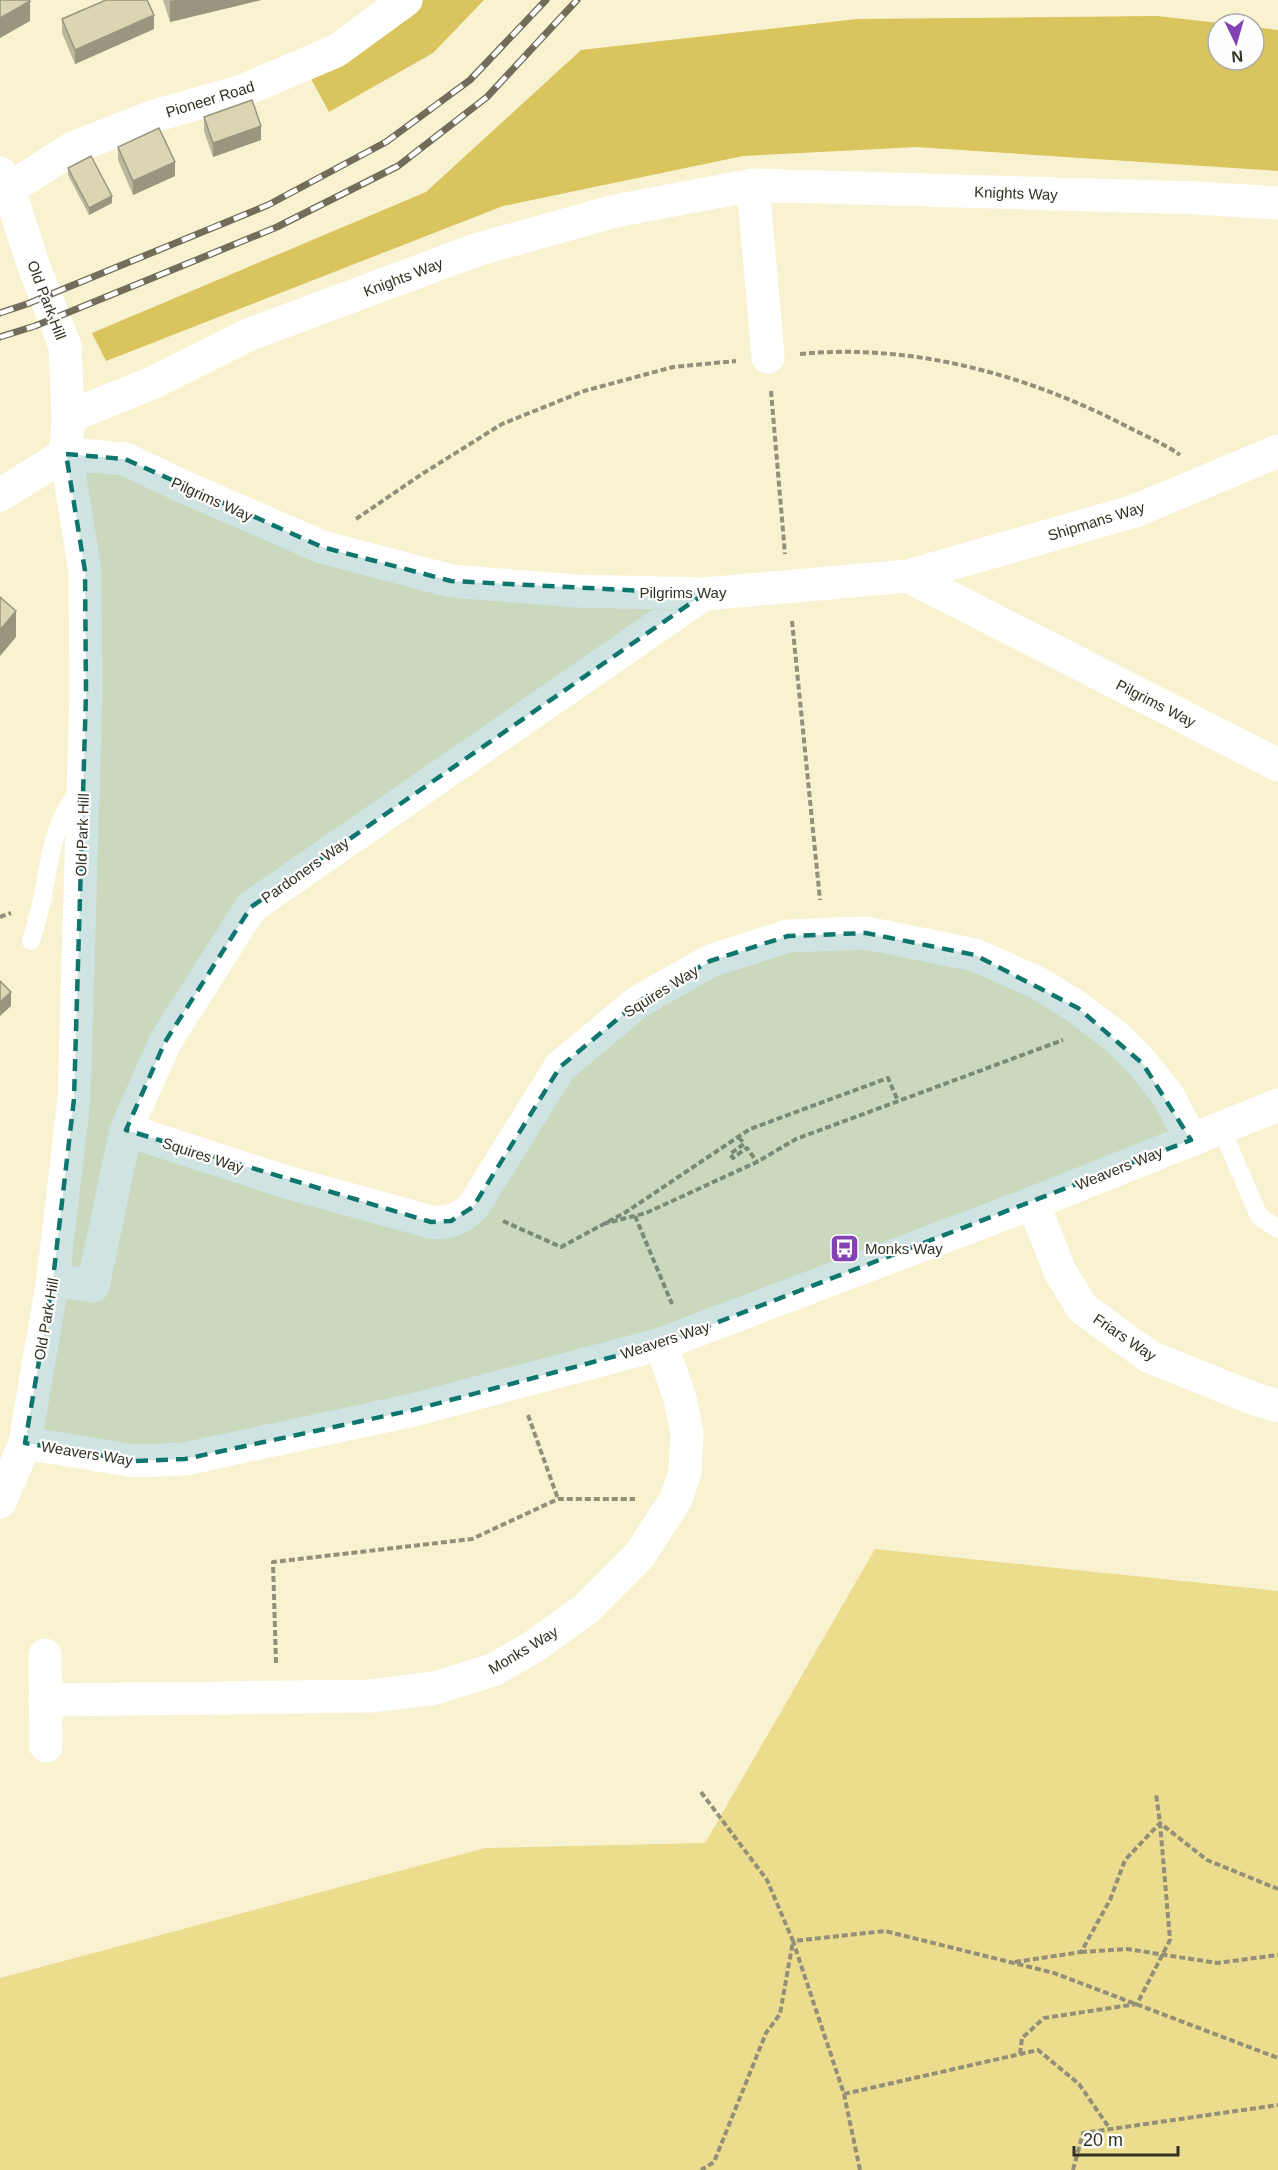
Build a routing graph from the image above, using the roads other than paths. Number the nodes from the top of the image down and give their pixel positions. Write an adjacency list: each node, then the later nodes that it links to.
1 (406, 0): 2 (street, Pioneer Road)
2 (4, 181): 6 (street, Old Park Hill)
3 (753, 185): 4 (street, Knights Way); 5 (street); 6 (street, Knights Way)
4 (1278, 203)
5 (768, 357)
6 (68, 417): 8 (street, Old Park Hill)
7 (1278, 451): 10 (street, Shipmans Way)
8 (66, 453): 9 (street); 11 (street, Pilgrims Way); 13 (street, Old Park Hill)
9 (0, 495)
10 (908, 576): 11 (street, Pilgrims Way); 12 (street, Pilgrims Way)
11 (704, 594): 17 (street, Pardoners Way)
12 (1278, 765)
13 (83, 788): 14 (lane); 21 (street, Old Park Hill)
14 (31, 941)
15 (1278, 1105): 16 (street, Weavers Way)
16 (1221, 1128): 18 (street, Weavers Way); 20 (lane)
17 (126, 1130): 18 (street, Squires Way); 21 (street, Pardoners Way)
18 (1191, 1140): 19 (street, Weavers Way)
19 (1033, 1203): 22 (street, Weavers Way); 23 (street, Friars Way)
20 (1278, 1229)
21 (53, 1279): 24 (street, Old Park Hill)
22 (673, 1340): 24 (street, Weavers Way); 27 (street, Monks Way)
23 (1278, 1406)
24 (25, 1443): 25 (street, Old Park Hill)
25 (0, 1502)
26 (45, 1655): 27 (street)
27 (45, 1700): 28 (street)
28 (46, 1746)

